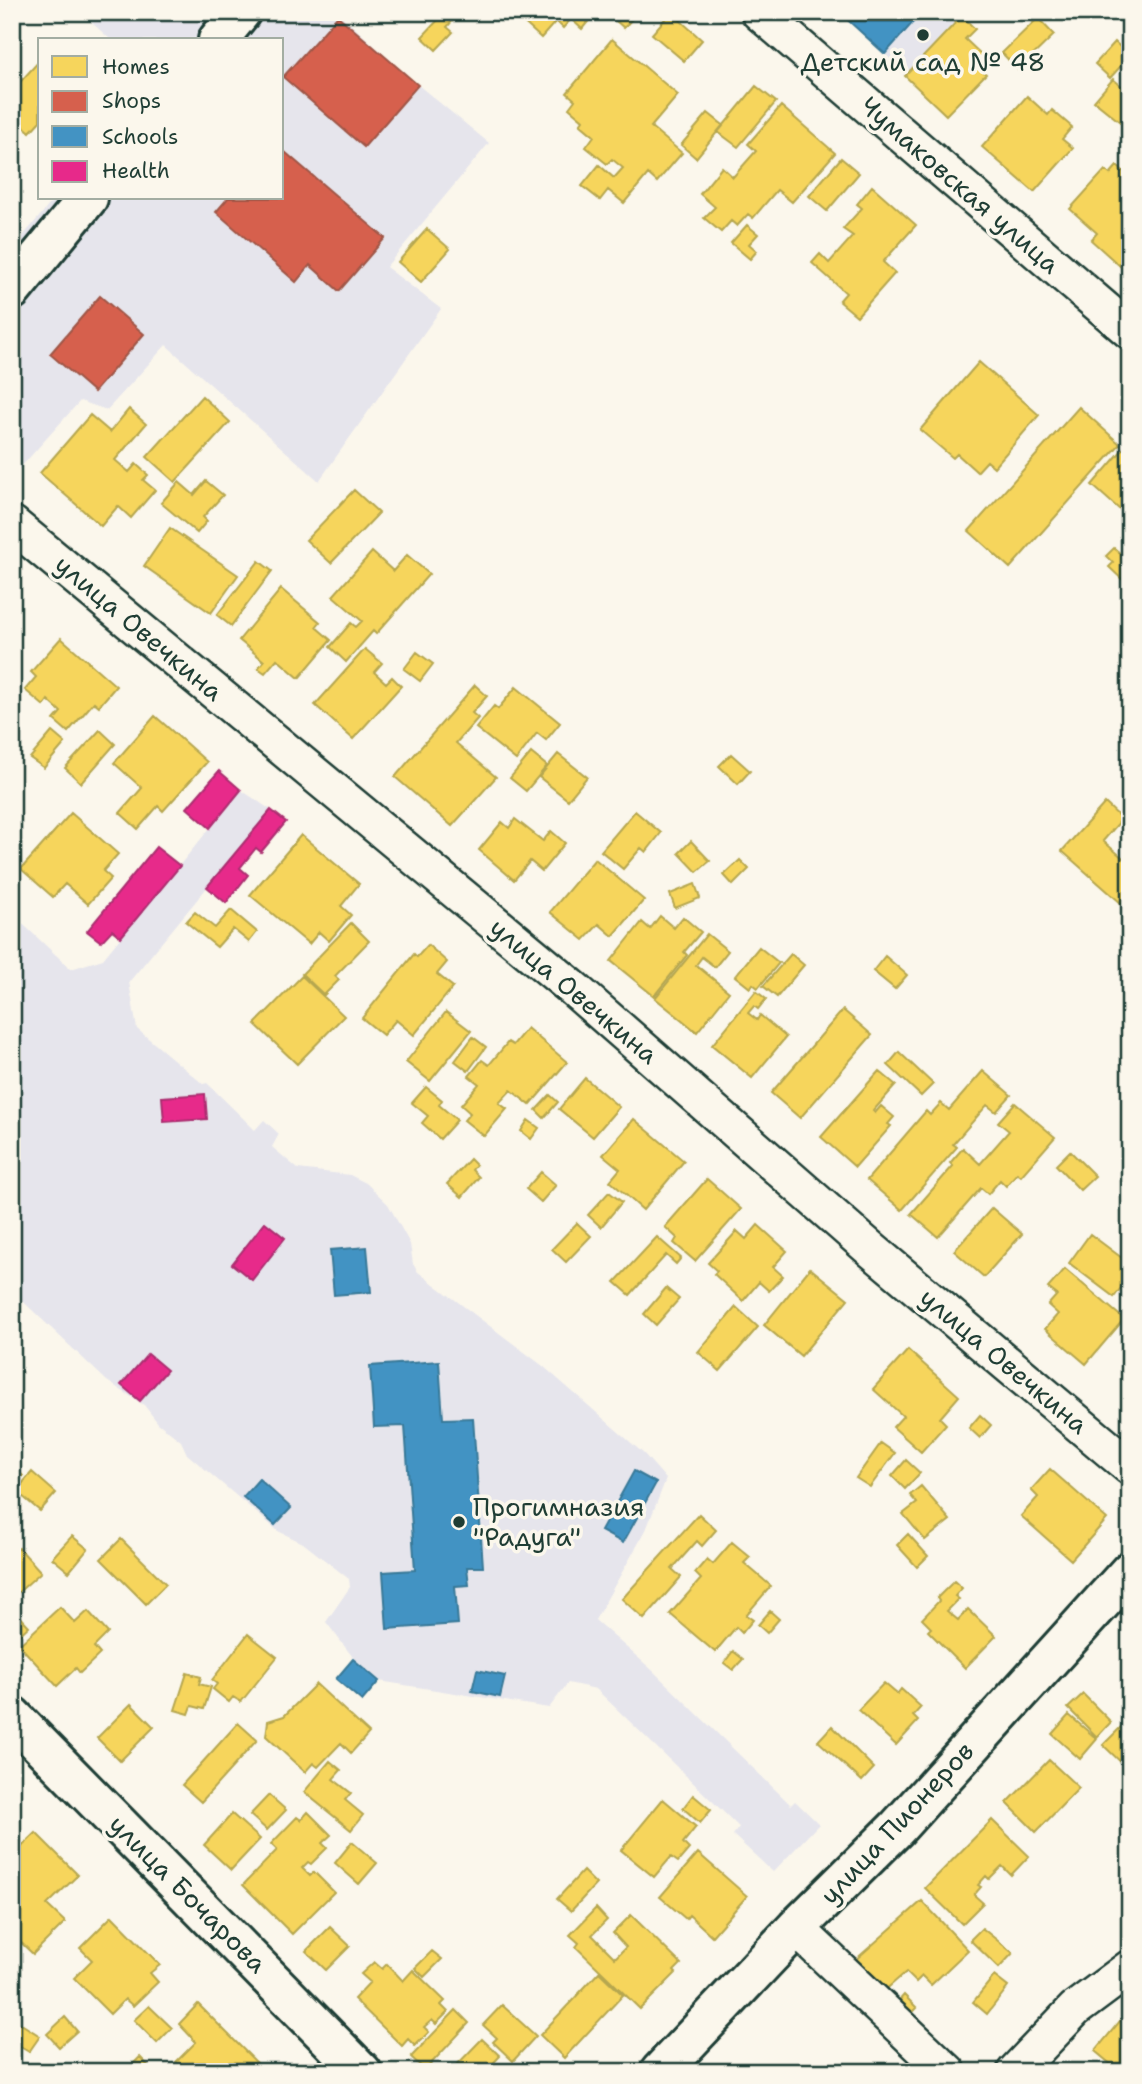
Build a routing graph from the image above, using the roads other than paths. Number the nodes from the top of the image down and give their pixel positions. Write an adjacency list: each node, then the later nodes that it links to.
1 (241, 12): 3 (street)
2 (759, 12): 6 (street, Чумаковская улица)
3 (220, 38)
4 (86, 200): 5 (street)
5 (12, 290)
6 (1130, 331)
7 (12, 524): 8 (street, улица Овечкина)
8 (1130, 1467)
9 (1130, 1571): 11 (street, улица Пионеров)
10 (12, 1716): 13 (street, улица Бочарова)
11 (796, 1928): 14 (street, улица Пионеров); 15 (street)
12 (1130, 1968): 16 (street)
13 (362, 2072)
14 (660, 2072)
15 (948, 2072)
16 (1015, 2072)

